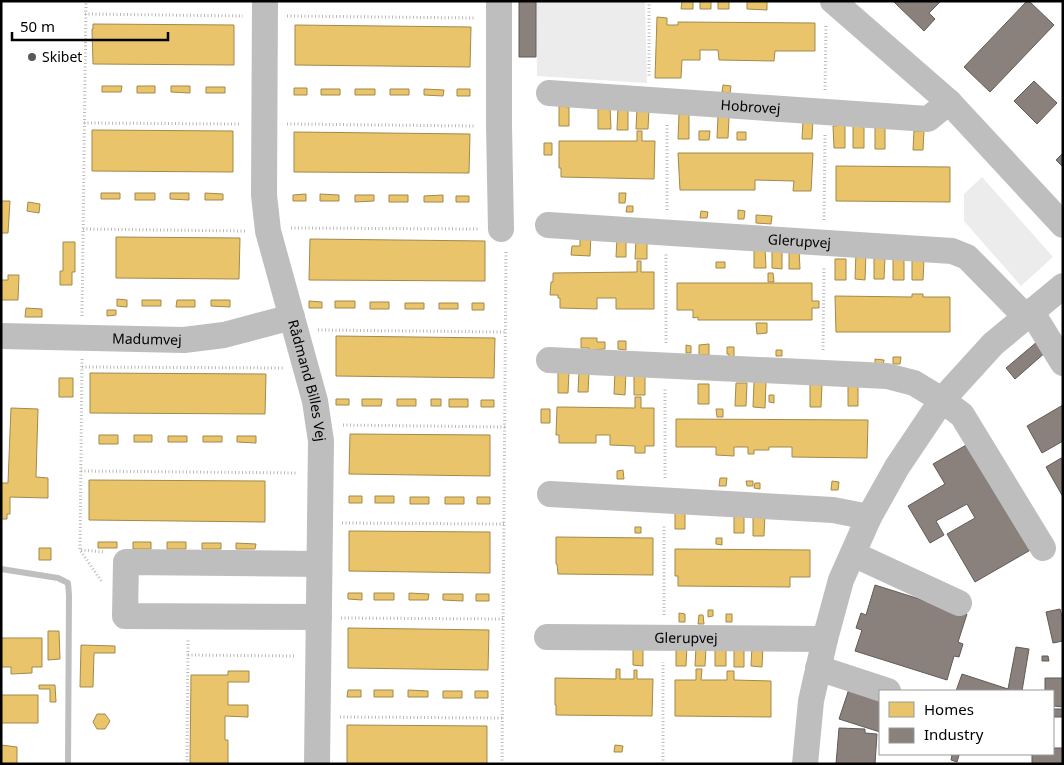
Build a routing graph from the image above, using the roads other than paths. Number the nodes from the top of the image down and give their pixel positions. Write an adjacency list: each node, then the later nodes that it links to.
1 (265, 9): 11 (street, Rådmand Billes Vej)
2 (499, 10): 8 (street)
3 (829, 12): 5 (street)
4 (548, 93): 5 (street, Hobrovej)
5 (948, 102): 7 (street)
6 (548, 225): 10 (street, Glerupvej)
7 (1063, 225)
8 (501, 230)
9 (1063, 286): 10 (street)
10 (1028, 314): 14 (street, Glerupvej); 15 (street)
11 (293, 324): 12 (street, Madumvej); 20 (street, Rådmand Billes Vej)
12 (1, 336)
13 (549, 360): 15 (street)
14 (1063, 363)
15 (942, 400): 17 (street); 18 (street)
16 (550, 494): 17 (street)
17 (868, 517): 19 (street)
18 (1042, 548)
19 (853, 554): 21 (street); 24 (street)
20 (319, 564): 22 (street, Rådmand Billes Vej); 22 (street)
21 (959, 603)
22 (318, 618): 27 (street, Rådmand Billes Vej)
23 (546, 637): 24 (street, Glerupvej)
24 (825, 640): 25 (street)
25 (818, 668): 26 (street); 28 (street)
26 (885, 690)
27 (317, 764)
28 (805, 764)

